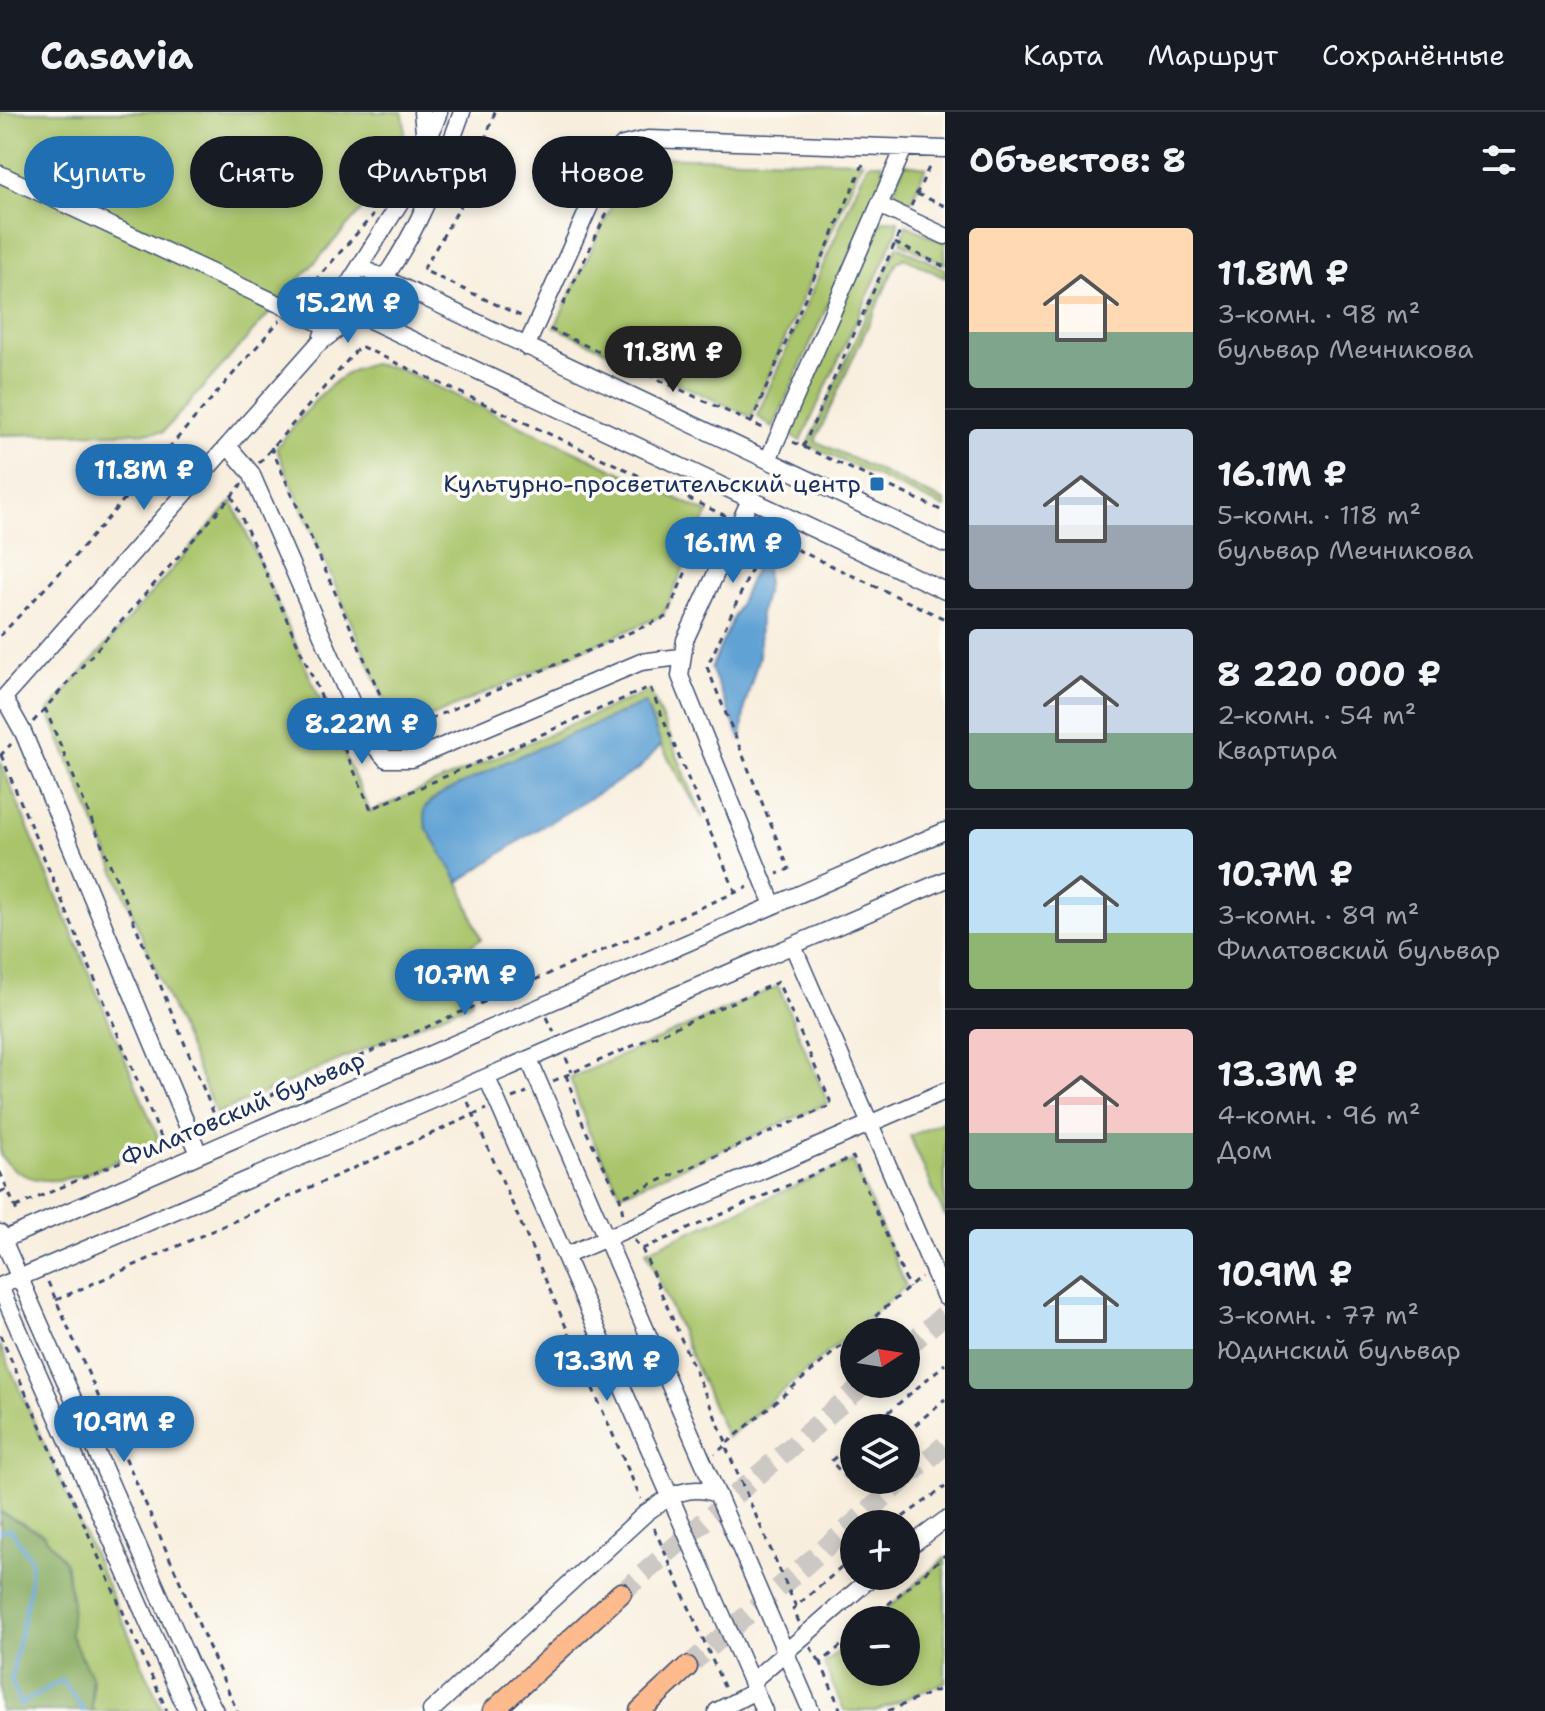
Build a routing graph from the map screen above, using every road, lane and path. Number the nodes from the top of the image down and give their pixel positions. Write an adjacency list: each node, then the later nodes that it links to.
1 (422, 112): 5 (street)
2 (439, 112): 6 (street)
3 (462, 112): 23 (street)
4 (495, 112): 30 (path)
5 (424, 136)
6 (431, 136)
7 (904, 148): 8 (street); 13 (street); 30 (street)
8 (945, 149)
9 (850, 159): 34 (path)
10 (931, 163): 12 (path)
11 (0, 174): 26 (street)
12 (917, 194): 14 (path); 18 (path)
13 (879, 205): 18 (street); 35 (street)
14 (945, 206)
15 (399, 208): 22 (street)
16 (609, 208): 29 (path)
17 (377, 211): 26 (path)
18 (906, 218): 19 (street); 20 (path)
19 (945, 236)
20 (895, 243): 21 (path); 38 (path)
21 (945, 267)
22 (362, 268): 23 (street); 25 (street)
23 (383, 278): 27 (street); 33 (street)
24 (399, 300): 28 (path)
25 (336, 304): 27 (street); 31 (street)
26 (290, 309): 31 (street); 49 (path)
27 (354, 314): 32 (street); 41 (street)
28 (387, 316)
29 (558, 316)
30 (537, 323): 33 (street); 34 (path)
31 (328, 327): 32 (street)
32 (316, 346): 36 (street)
33 (526, 347): 39 (street)
34 (751, 423): 35 (path)
35 (779, 435): 38 (path); 39 (street)
36 (228, 446): 40 (street); 51 (street)
37 (271, 447): 40 (path); 42 (path); 42 (path)
38 (803, 447): 43 (path)
39 (768, 460): 46 (street)
40 (251, 473): 50 (street); 52 (path)
41 (750, 500): 44 (street); 47 (street)
42 (712, 510): 44 (path)
43 (945, 512)
44 (740, 523): 45 (path); 50 (street)
45 (767, 536): 48 (path); 56 (path)
46 (945, 544)
47 (945, 591)
48 (945, 619)
49 (0, 636)
50 (680, 657): 56 (street)
51 (2, 700): 53 (street)
52 (45, 708): 53 (path); 74 (path)
53 (23, 732): 54 (path); 76 (street)
54 (0, 755): 77 (path)
55 (945, 831): 58 (street, Филатовский бульвар)
56 (763, 880): 58 (street); 60 (path)
57 (945, 880): 59 (street)
58 (773, 905): 61 (street, Филатовский бульвар)
59 (793, 946): 63 (street); 75 (street)
60 (531, 982): 61 (path); 62 (path)
61 (542, 1006): 63 (path); 64 (street, Филатовский бульвар)
62 (434, 1024): 64 (path); 74 (path)
63 (560, 1046): 65 (street); 66 (path)
64 (444, 1048): 78 (street, Филатовский бульвар)
65 (529, 1060): 68 (street); 69 (street)
66 (572, 1072): 67 (path); 82 (path)
67 (566, 1075): 69 (path); 82 (path)
68 (487, 1078): 70 (street); 72 (street)
69 (540, 1086): 72 (path); 87 (street)
70 (462, 1089): 73 (path); 90 (street)
71 (945, 1091): 75 (street)
72 (498, 1104): 73 (path); 89 (street)
73 (473, 1114): 96 (path); 112 (path)
74 (216, 1119): 76 (path)
75 (870, 1123): 84 (street); 91 (street)
76 (189, 1131): 77 (path); 78 (street)
77 (164, 1143): 83 (path)
78 (199, 1154): 85 (street, Филатовский бульвар)
79 (0, 1172): 80 (path)
80 (8, 1189): 81 (path); 83 (path)
81 (0, 1192)
82 (620, 1198): 84 (path)
83 (16, 1207): 85 (path)
84 (629, 1228): 87 (street); 88 (path)
85 (25, 1230): 86 (street, Филатовский бульвар)
86 (1, 1238): 92 (street)
87 (607, 1238): 89 (street); 106 (street)
88 (642, 1249): 94 (path); 104 (path)
89 (565, 1256): 110 (street)
90 (42, 1267): 92 (street); 96 (path)
91 (932, 1268): 94 (path); 95 (street)
92 (19, 1277): 93 (street); 128 (street)
93 (0, 1286): 127 (street)
94 (909, 1288): 97 (path)
95 (945, 1297)
96 (56, 1300): 129 (path)
97 (874, 1318)
98 (0, 1335): 126 (path)
99 (840, 1348): 104 (path)
100 (945, 1364): 102 (path)
101 (945, 1399): 103 (path)
102 (886, 1414)
103 (920, 1421)
104 (725, 1445): 106 (path); 119 (path)
105 (840, 1453): 107 (path)
106 (704, 1463): 109 (street)
107 (840, 1471)
108 (945, 1487): 111 (path)
109 (718, 1495): 110 (street); 121 (street)
110 (670, 1496): 112 (street); 123 (street)
111 (913, 1510)
112 (647, 1512): 125 (path); 130 (street)
113 (945, 1520): 114 (street)
114 (920, 1539)
115 (945, 1555): 118 (path)
116 (857, 1590): 121 (street)
117 (621, 1593): 131 (main road)
118 (886, 1606)
119 (796, 1607)
120 (840, 1646): 135 (path)
121 (785, 1651): 123 (street); 134 (street)
122 (687, 1667): 132 (main road)
123 (753, 1687): 125 (street); 133 (street)
124 (945, 1687): 136 (path)
125 (724, 1708)
126 (167, 1711)
127 (187, 1711)
128 (215, 1711)
129 (237, 1711)
130 (431, 1711)
131 (493, 1711)
132 (640, 1711)
133 (764, 1711)
134 (811, 1711)
135 (841, 1711)
136 (888, 1711)

